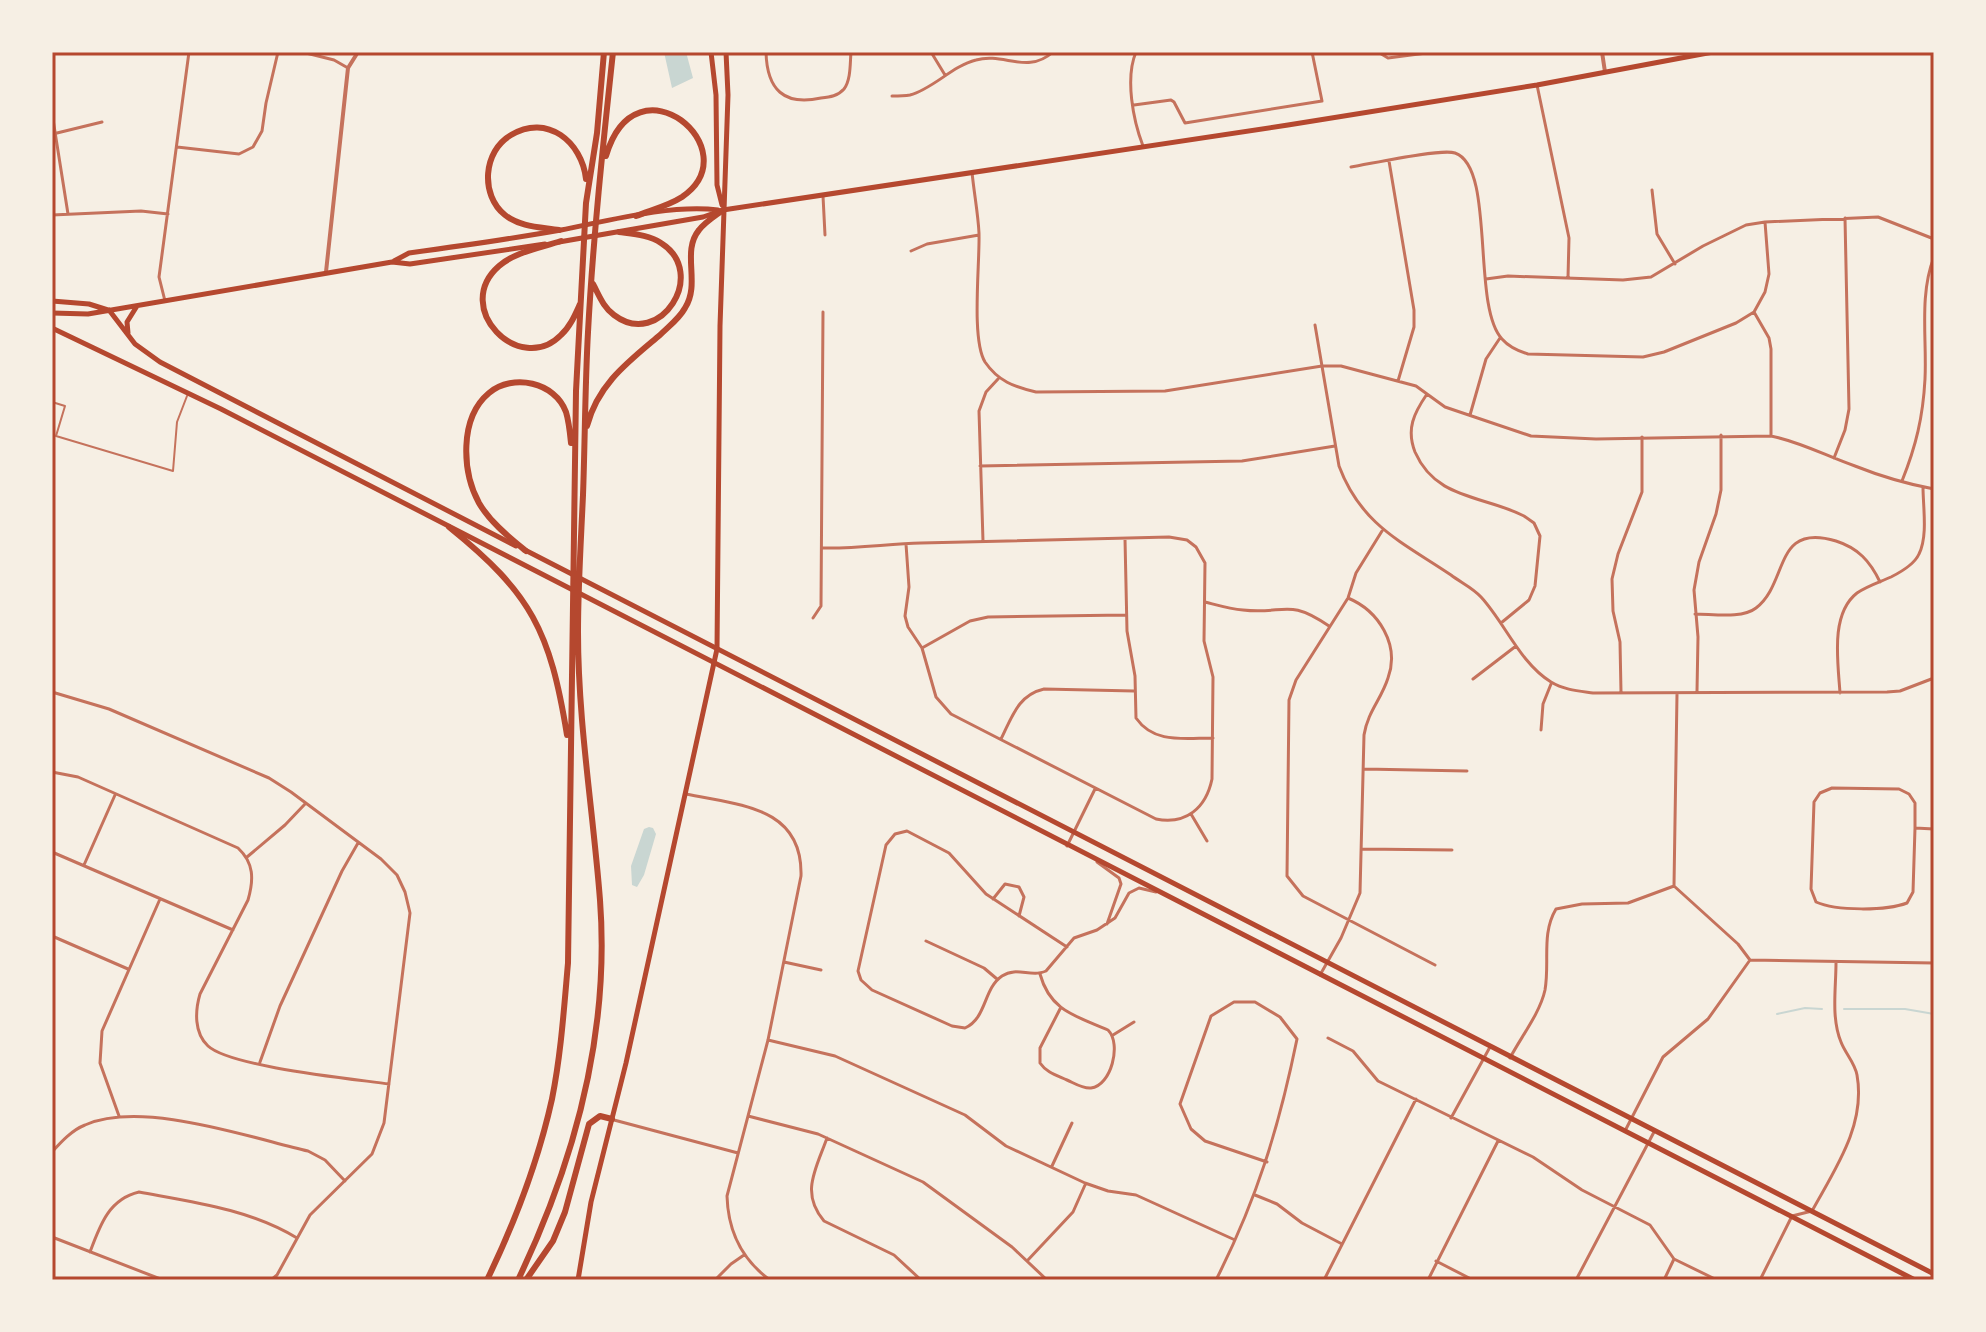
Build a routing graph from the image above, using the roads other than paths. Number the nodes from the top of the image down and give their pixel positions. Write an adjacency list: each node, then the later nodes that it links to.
1 (189, 52): 29 (street)
2 (278, 52): 29 (street)
3 (302, 52): 19 (street)
4 (358, 52): 19 (street)
5 (604, 52): 34 (highway)
6 (613, 52): 32 (highway)
7 (711, 52): 37 (main road)
8 (726, 52): 37 (main road)
9 (766, 52): 10 (street)
10 (851, 52)
11 (931, 52): 21 (street)
12 (1053, 52): 21 (street)
13 (1136, 52): 24 (street)
14 (1312, 52): 24 (street)
15 (1378, 52): 16 (street)
16 (1434, 52)
17 (1602, 52): 20 (street)
18 (1713, 52): 20 (main road)
19 (348, 68): 54 (street)
20 (1605, 72): 22 (main road)
21 (945, 75): 23 (street)
22 (1537, 85): 28 (main road); 55 (street)
23 (892, 96)
24 (1134, 105): 28 (street)
25 (52, 113): 27 (street)
26 (102, 122): 27 (street)
27 (57, 133): 38 (street)
28 (1143, 146): 33 (main road)
29 (177, 147): 39 (street)
30 (1389, 161): 31 (street); 56 (street); 74 (street)
31 (1351, 167)
32 (601, 171): 41 (highway); 57 (highway)
33 (972, 172): 36 (main road); 47 (street)
34 (588, 189): 44 (highway); 60 (highway)
35 (1652, 190): 53 (street)
36 (823, 196): 37 (main road); 46 (street)
37 (723, 210): 41 (main road); 45 (main road); 81 (highway); 107 (main road)
38 (68, 214): 39 (street); 40 (street)
39 (168, 214): 59 (street)
40 (52, 215)
41 (636, 216): 44 (main road)
42 (1845, 218): 43 (street); 48 (street); 84 (street)
43 (1765, 222): 53 (street); 64 (street)
44 (559, 230): 52 (main road)
45 (619, 232): 49 (main road); 57 (highway)
46 (825, 235)
47 (979, 235): 50 (street); 71 (street)
48 (1934, 239)
49 (561, 241): 52 (main road); 60 (highway)
50 (911, 251)
51 (1934, 257): 72 (street)
52 (392, 262): 54 (main road)
53 (1675, 264): 55 (street)
54 (326, 272): 59 (main road)
55 (1568, 278): 56 (street)
56 (1486, 279): 69 (street)
57 (592, 282): 81 (highway)
58 (52, 301): 62 (main road)
59 (165, 301): 61 (main road)
60 (582, 301): 85 (highway)
61 (138, 305): 62 (main road); 68 (main road)
62 (109, 310): 65 (main road); 68 (main road)
63 (823, 312): 95 (street)
64 (1754, 312): 69 (street); 80 (street)
65 (52, 313)
66 (1315, 325): 70 (street)
67 (52, 328): 75 (main road)
68 (129, 337): 96 (main road)
69 (1500, 338): 78 (street)
70 (1322, 366): 71 (street); 74 (street); 83 (street)
71 (998, 378): 86 (street)
72 (1925, 378): 73 (street); 87 (street)
73 (1934, 378)
74 (1398, 381): 76 (street)
75 (189, 393): 77 (lane); 90 (main road)
76 (1427, 394): 78 (street); 103 (street)
77 (52, 402)
78 (1470, 417): 82 (street)
79 (1721, 435): 80 (street); 82 (street); 100 (street)
80 (1771, 436): 84 (street)
81 (585, 437): 209 (highway)
82 (1642, 437): 115 (street)
83 (1335, 446): 86 (street); 91 (street)
84 (1834, 458): 87 (street)
85 (574, 466): 96 (highway); 121 (highway)
86 (980, 466): 93 (street)
87 (1902, 482): 88 (street)
88 (1923, 487): 89 (street); 97 (street)
89 (1934, 489)
90 (449, 527): 108 (main road); 121 (highway)
91 (1383, 530): 98 (street); 103 (street)
92 (1125, 538): 93 (street); 99 (street); 101 (street)
93 (983, 541): 94 (street)
94 (906, 544): 95 (street); 106 (street)
95 (822, 548): 102 (street)
96 (526, 551): 107 (main road)
97 (1880, 582): 100 (street); 117 (street)
98 (1348, 598): 104 (street); 122 (street)
99 (1205, 602): 104 (street); 119 (street)
100 (1695, 614): 113 (street)
101 (1126, 615): 106 (street); 112 (street)
102 (813, 618)
103 (1501, 623): 105 (street)
104 (1329, 626): 147 (street)
105 (1516, 646): 110 (street); 111 (street)
106 (922, 648): 120 (street)
107 (717, 649): 108 (main road); 132 (main road)
108 (715, 663): 126 (main road); 135 (main road)
109 (1934, 678): 117 (street)
110 (1473, 679)
111 (1552, 682): 115 (street); 118 (street)
112 (1135, 691): 119 (street); 120 (street)
113 (1697, 691): 116 (street); 117 (street)
114 (52, 692): 128 (street)
115 (1621, 692): 116 (street)
116 (1677, 692): 142 (street)
117 (1840, 693)
118 (1541, 730)
119 (1213, 738): 129 (street)
120 (1001, 739): 125 (street)
121 (570, 753): 208 (highway)
122 (1364, 769): 123 (street); 136 (street)
123 (1467, 771)
124 (52, 772): 127 (street)
125 (1095, 789): 129 (street); 132 (street)
126 (686, 794): 154 (street); 178 (main road)
127 (115, 795): 139 (street); 141 (street)
128 (305, 804): 134 (street); 139 (street)
129 (1191, 814): 133 (street)
130 (1915, 828): 130 (street); 131 (street)
131 (1934, 829)
132 (1073, 833): 135 (street); 155 (main road)
133 (1207, 841)
134 (358, 843): 172 (street); 173 (street)
135 (1067, 846): 140 (main road)
136 (1362, 849): 137 (street); 147 (street)
137 (1452, 850)
138 (52, 852): 141 (street)
139 (247, 857): 149 (street)
140 (1093, 859): 143 (main road); 148 (street)
141 (84, 865): 144 (street)
142 (1674, 886): 153 (street); 170 (street)
143 (1161, 894): 148 (street); 162 (main road)
144 (160, 899): 149 (street); 159 (street)
145 (993, 899): 146 (street); 146 (street); 163 (street)
146 (1019, 916): 152 (street)
147 (1349, 921): 155 (street); 158 (street)
148 (1107, 924): 152 (street)
149 (233, 930): 172 (street)
150 (52, 936): 159 (street)
151 (926, 941): 163 (street)
152 (1067, 947): 161 (street)
153 (1750, 960): 156 (street); 179 (street)
154 (784, 962): 160 (street); 168 (street)
155 (1327, 963): 162 (street); 169 (main road)
156 (1836, 963): 157 (street); 194 (street)
157 (1934, 963)
158 (1435, 965)
159 (128, 969): 175 (street)
160 (821, 970)
161 (1040, 974): 163 (street); 164 (street)
162 (1320, 975): 171 (main road)
163 (997, 979)
164 (1060, 1009): 166 (street); 166 (street)
165 (1134, 1022): 166 (street)
166 (1113, 1035)
167 (1328, 1038): 174 (street)
168 (768, 1040): 176 (street); 189 (street)
169 (1490, 1047): 170 (main road); 171 (street)
170 (1510, 1058): 179 (main road)
171 (1483, 1059): 177 (street); 181 (main road)
172 (260, 1063): 173 (street)
173 (389, 1084): 190 (street)
174 (1416, 1099): 177 (street); 199 (street)
175 (119, 1116): 186 (street); 190 (street)
176 (748, 1116): 183 (street); 187 (street)
177 (1451, 1118): 184 (street)
178 (612, 1119): 187 (street); 210 (highway); 211 (main road)
179 (1631, 1119): 181 (street); 182 (main road)
180 (1072, 1123): 189 (street)
181 (1626, 1130): 185 (main road)
182 (1654, 1132): 185 (street); 194 (main road)
183 (827, 1138): 203 (street); 214 (street)
184 (1499, 1140): 193 (street); 204 (street)
185 (1649, 1142): 193 (street); 195 (main road)
186 (52, 1152)
187 (738, 1153): 201 (street)
188 (1267, 1162): 188 (street); 192 (street)
189 (1052, 1166): 191 (street)
190 (345, 1181): 197 (street)
191 (1085, 1183): 198 (street); 203 (street)
192 (1255, 1195): 198 (street); 199 (street)
193 (1614, 1206): 202 (street); 220 (street)
194 (1812, 1211): 195 (street); 205 (main road)
195 (1792, 1216): 223 (street); 224 (main road)
196 (52, 1237): 200 (street)
197 (297, 1238): 200 (street); 207 (street)
198 (1235, 1240): 216 (street)
199 (1342, 1244): 217 (street)
200 (90, 1252): 206 (street)
201 (744, 1255): 212 (street); 213 (street)
202 (1674, 1259): 221 (street); 222 (street)
203 (1027, 1261): 215 (street)
204 (1436, 1261): 218 (street); 219 (street)
205 (1934, 1274)
206 (163, 1280)
207 (271, 1280)
208 (487, 1280)
209 (518, 1280)
210 (526, 1280)
211 (578, 1280)
212 (715, 1280)
213 (770, 1280)
214 (921, 1280)
215 (1046, 1280)
216 (1216, 1280)
217 (1324, 1280)
218 (1428, 1280)
219 (1473, 1280)
220 (1576, 1280)
221 (1664, 1280)
222 (1717, 1280)
223 (1760, 1280)
224 (1915, 1280)

